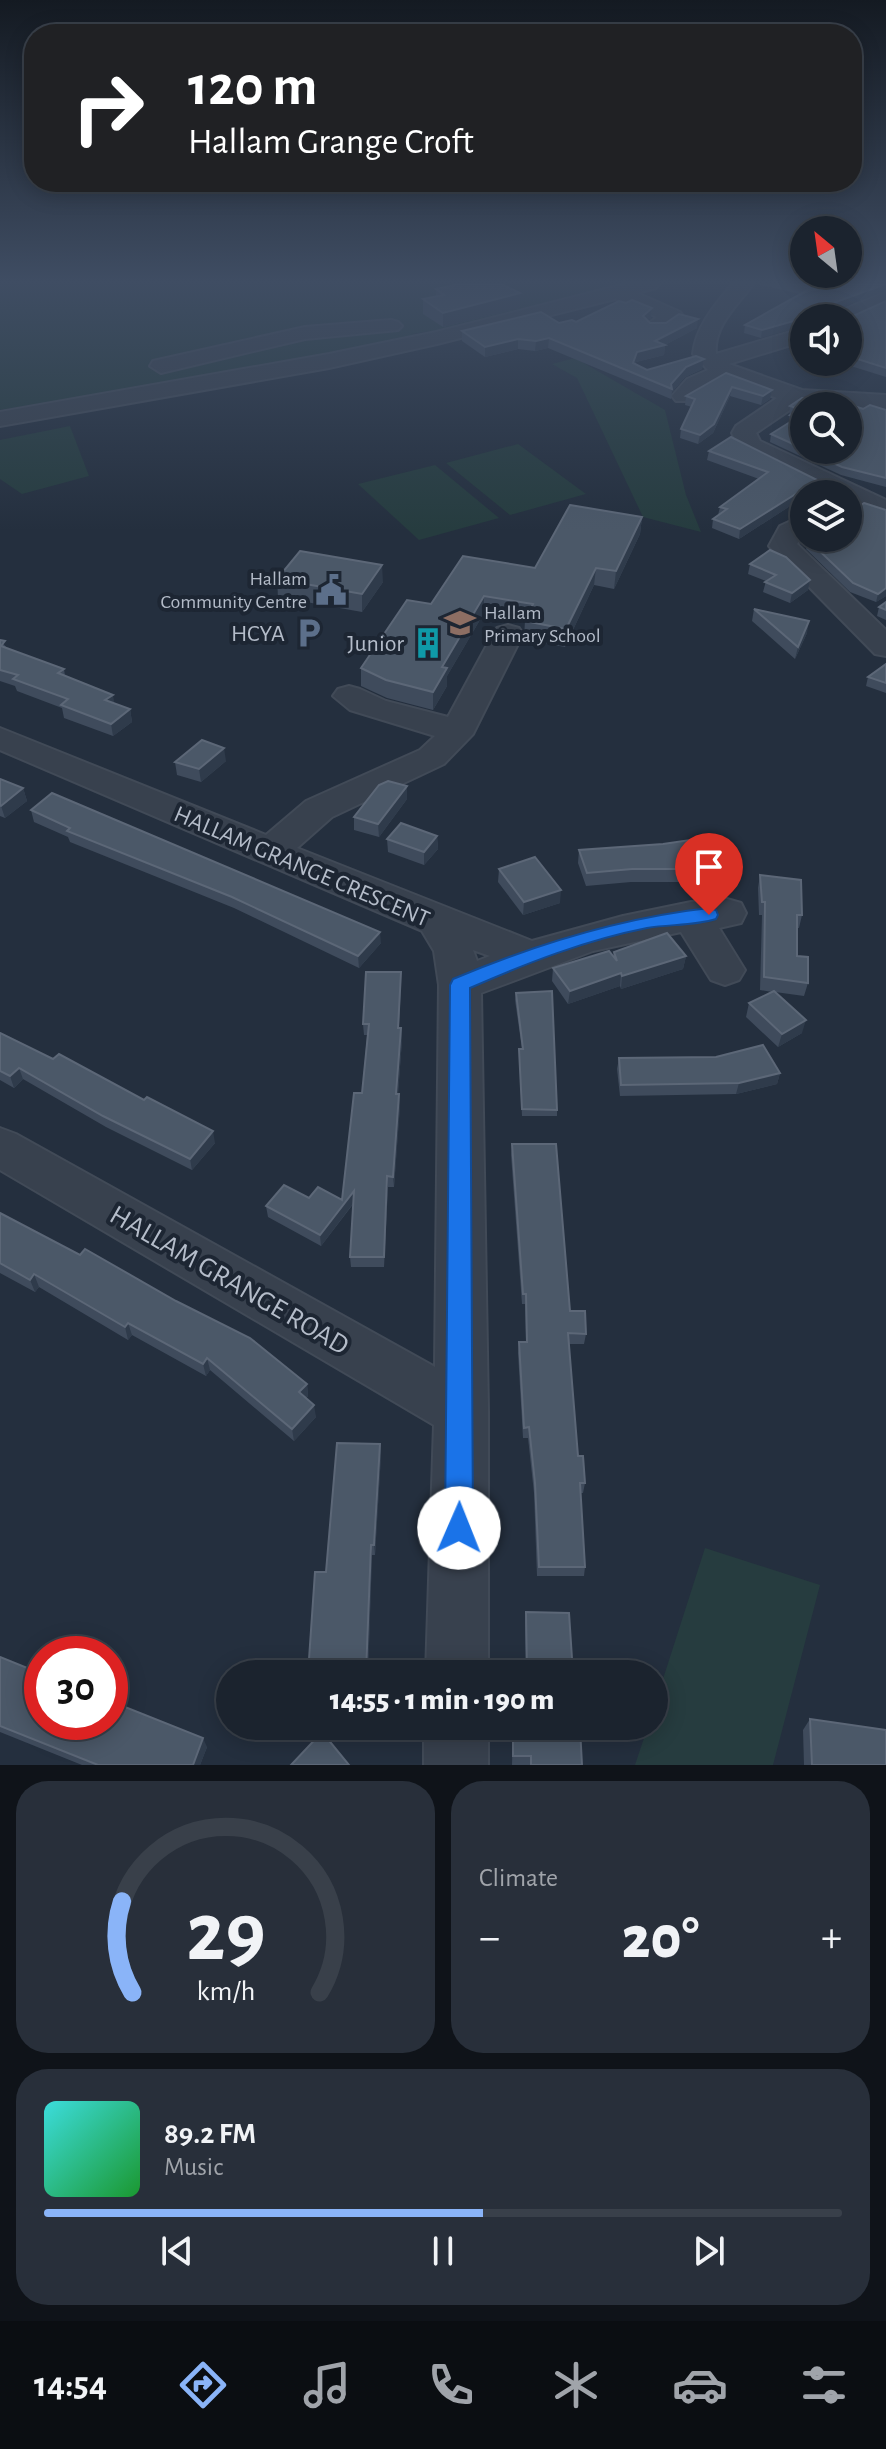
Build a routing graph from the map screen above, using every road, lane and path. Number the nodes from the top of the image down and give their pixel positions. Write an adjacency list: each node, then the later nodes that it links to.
1 (159, 366): 5 (street)
2 (298, 366): 11 (street)
3 (709, 366): 7 (street)
4 (723, 366): 6 (street)
5 (148, 369)
6 (790, 395)
7 (684, 396)
8 (790, 400): 14 (street)
9 (862, 402): 10 (street)
10 (886, 402)
11 (56, 408): 12 (street); 13 (street)
12 (0, 419)
13 (0, 436)
14 (867, 506)
15 (790, 531): 17 (street)
16 (508, 634): 19 (street)
17 (886, 647)
18 (349, 696): 19 (street)
19 (456, 734): 21 (street)
20 (0, 738): 21 (street, HALLAM GRANGE CRESCENT)
21 (271, 851): 22 (street, HALLAM GRANGE CRESCENT)
22 (436, 921): 23 (street); 25 (street, HALLAM GRANGE CRESCENT)
23 (527, 955): 24 (street); 25 (street)
24 (725, 970)
25 (460, 985): 27 (street, HALLAM GRANGE CRESCENT)
26 (0, 1147): 27 (street, HALLAM GRANGE ROAD)
27 (461, 1411): 28 (street, HALLAM GRANGE CRESCENT)
28 (457, 1660)
29 (456, 1740): 30 (street)
30 (456, 1765)

